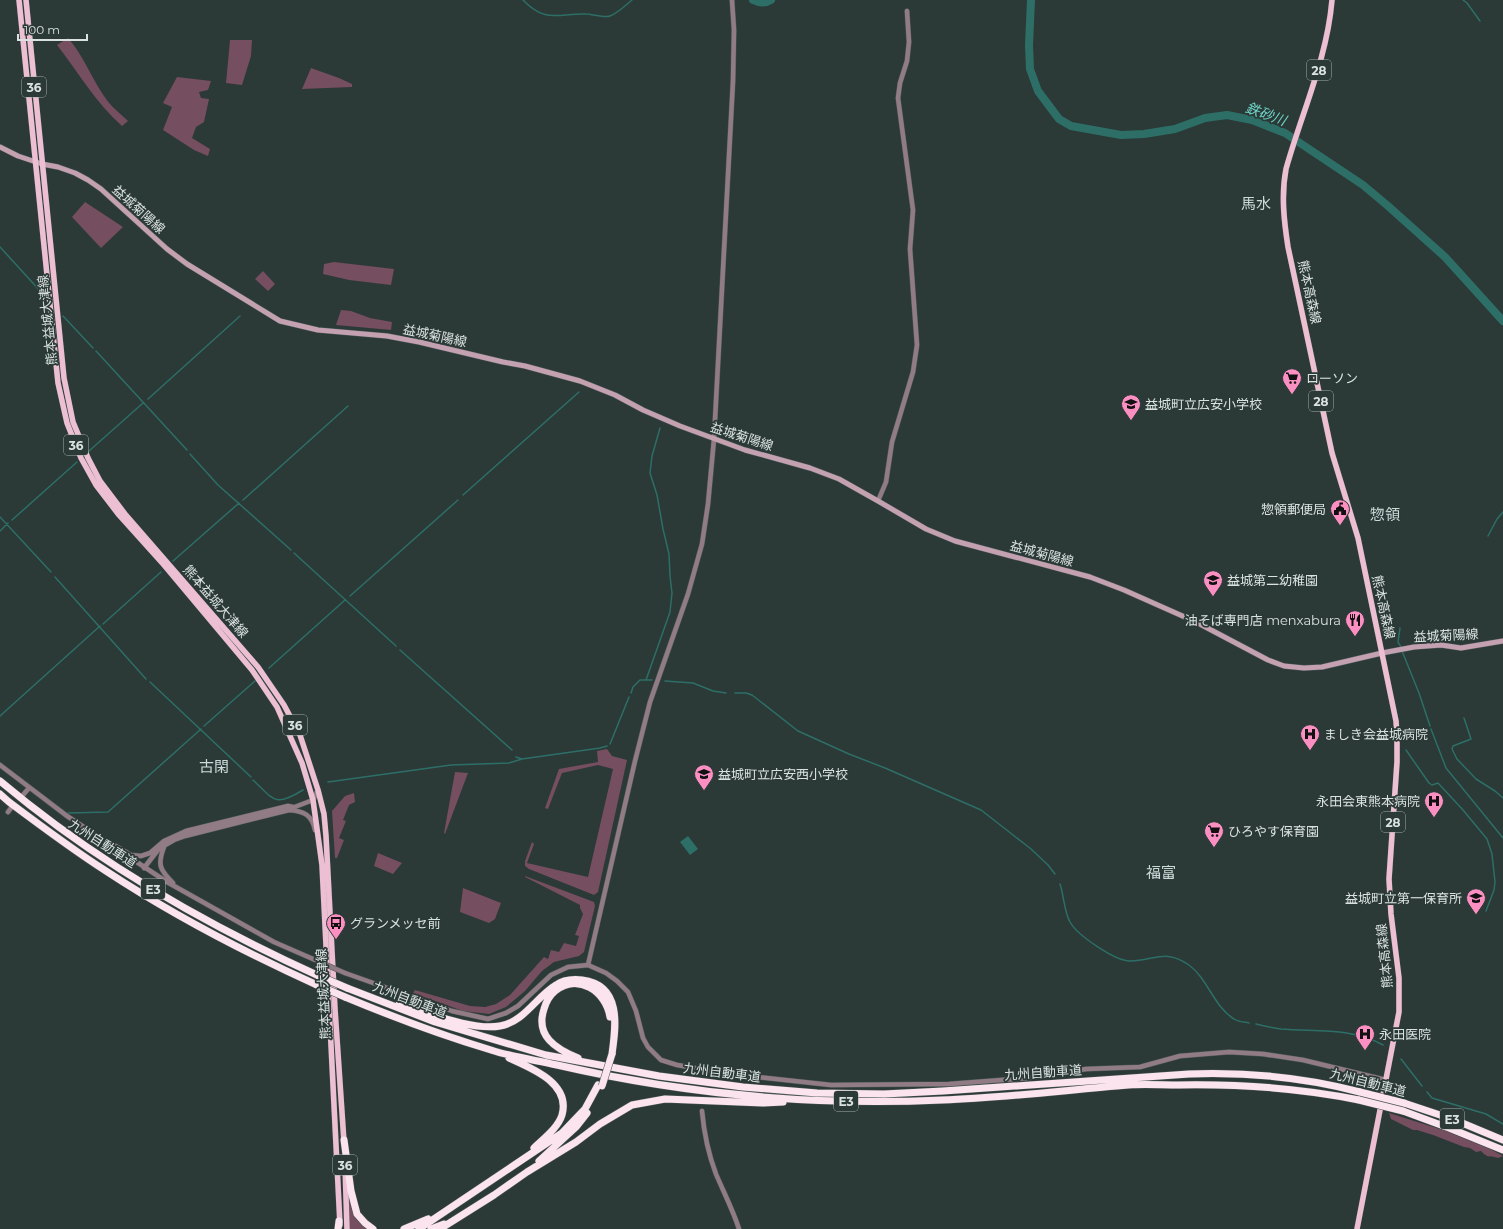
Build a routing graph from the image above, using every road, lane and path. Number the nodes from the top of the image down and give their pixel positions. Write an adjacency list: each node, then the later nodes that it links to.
1 (20, 0): 7 (main road, 熊本益城大津線 / 36)
2 (26, 0): 7 (main road, 熊本益城大津線 / 36)
3 (732, 0): 8 (street)
4 (1332, 0): 11 (main road, 熊本高森線 / 28)
5 (908, 11): 9 (street)
6 (0, 147): 7 (main road, 益城菊陽線)
7 (39, 163): 8 (main road, 益城菊陽線); 15 (main road, 熊本益城大津線 / 36); 18 (main road, 熊本益城大津線 / 36)
8 (714, 439): 9 (main road, 益城菊陽線); 27 (street)
9 (878, 501): 11 (main road, 益城菊陽線)
10 (1503, 641): 11 (main road, 益城菊陽線)
11 (1382, 653): 32 (main road, 熊本高森線 / 28)
12 (0, 765): 14 (street)
13 (0, 781): 28 (highway, 九州自動車道 / E3, bridge)
14 (29, 788): 17 (street); 22 (street)
15 (318, 790): 18 (street); 21 (main road, 熊本益城大津線 / 36)
16 (0, 794): 29 (highway, 九州自動車道 / E3, bridge)
17 (23, 795)
18 (313, 800): 19 (street); 21 (street); 24 (main road, 熊本益城大津線 / 36)
19 (293, 807): 20 (street); 23 (street)
20 (289, 810): 23 (street); 24 (street)
21 (324, 814): 37 (main road, 熊本益城大津線 / 36)
22 (101, 839): 23 (street); 25 (street)
23 (162, 845): 25 (street); 26 (street)
24 (322, 865): 43 (main road, 熊本益城大津線 / 36)
25 (144, 868): 26 (street)
26 (178, 888): 27 (street, bridge)
27 (588, 965): 32 (street)
28 (347, 988): 30 (highway); 31 (highway, 九州自動車道 / E3)
29 (493, 1051): 34 (highway, 九州自動車道 / E3); 39 (highway)
30 (610, 1054): 31 (highway); 33 (highway, bridge)
31 (586, 1061): 36 (highway, 九州自動車道 / E3, bridge)
32 (1386, 1080): 52 (main road, 熊本高森線 / 28)
33 (600, 1085): 39 (highway); 40 (highway)
34 (823, 1100): 38 (highway, 九州自動車道 / E3, bridge); 40 (highway)
35 (702, 1111): 51 (street)
36 (1501, 1139)
37 (344, 1140): 45 (main road, 熊本益城大津線 / 36); 46 (highway)
38 (1503, 1150)
39 (519, 1162): 41 (highway)
40 (527, 1172): 42 (highway)
41 (451, 1209): 47 (highway); 48 (highway)
42 (457, 1219): 49 (highway); 50 (highway)
43 (339, 1221): 44 (highway)
44 (339, 1229)
45 (347, 1229)
46 (373, 1229)
47 (404, 1229)
48 (419, 1229)
49 (431, 1229)
50 (440, 1229)
51 (739, 1229)
52 (1356, 1229)

